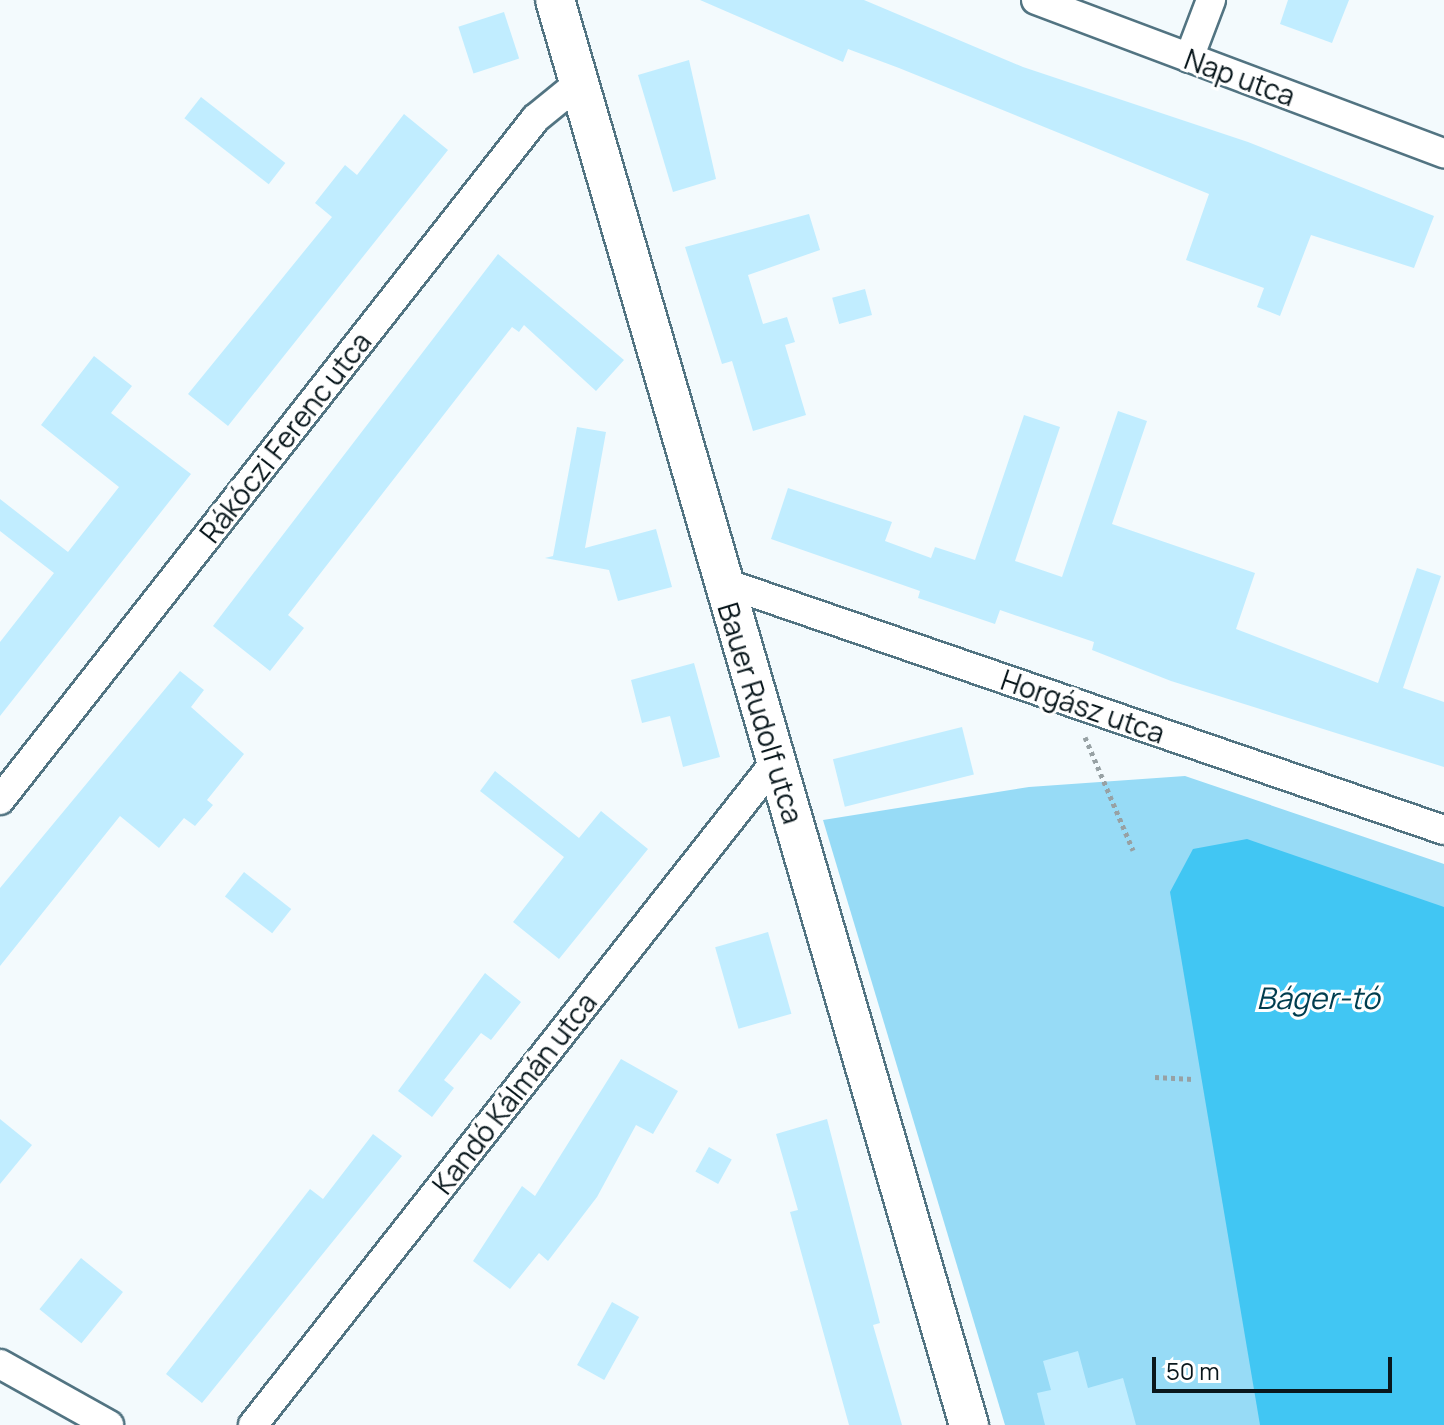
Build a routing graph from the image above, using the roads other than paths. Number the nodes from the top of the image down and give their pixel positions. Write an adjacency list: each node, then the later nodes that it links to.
1 (555, 0): 5 (street, Bauer Rudolf utca)
2 (1036, 0): 4 (street, Nap utca)
3 (1211, 0): 4 (street)
4 (1189, 58): 6 (street, Nap utca)
5 (579, 83): 7 (street, Bauer Rudolf utca); 9 (street, Rákóczi Ferenc utca)
6 (1444, 153)
7 (722, 582): 8 (street, Bauer Rudolf utca); 10 (street, Horgász utca)
8 (776, 761): 13 (street, Kandó Kálmán utca); 14 (street, Bauer Rudolf utca)
9 (0, 800)
10 (1444, 830)
11 (0, 1364): 12 (street)
12 (109, 1425)
13 (253, 1425)
14 (969, 1425)

